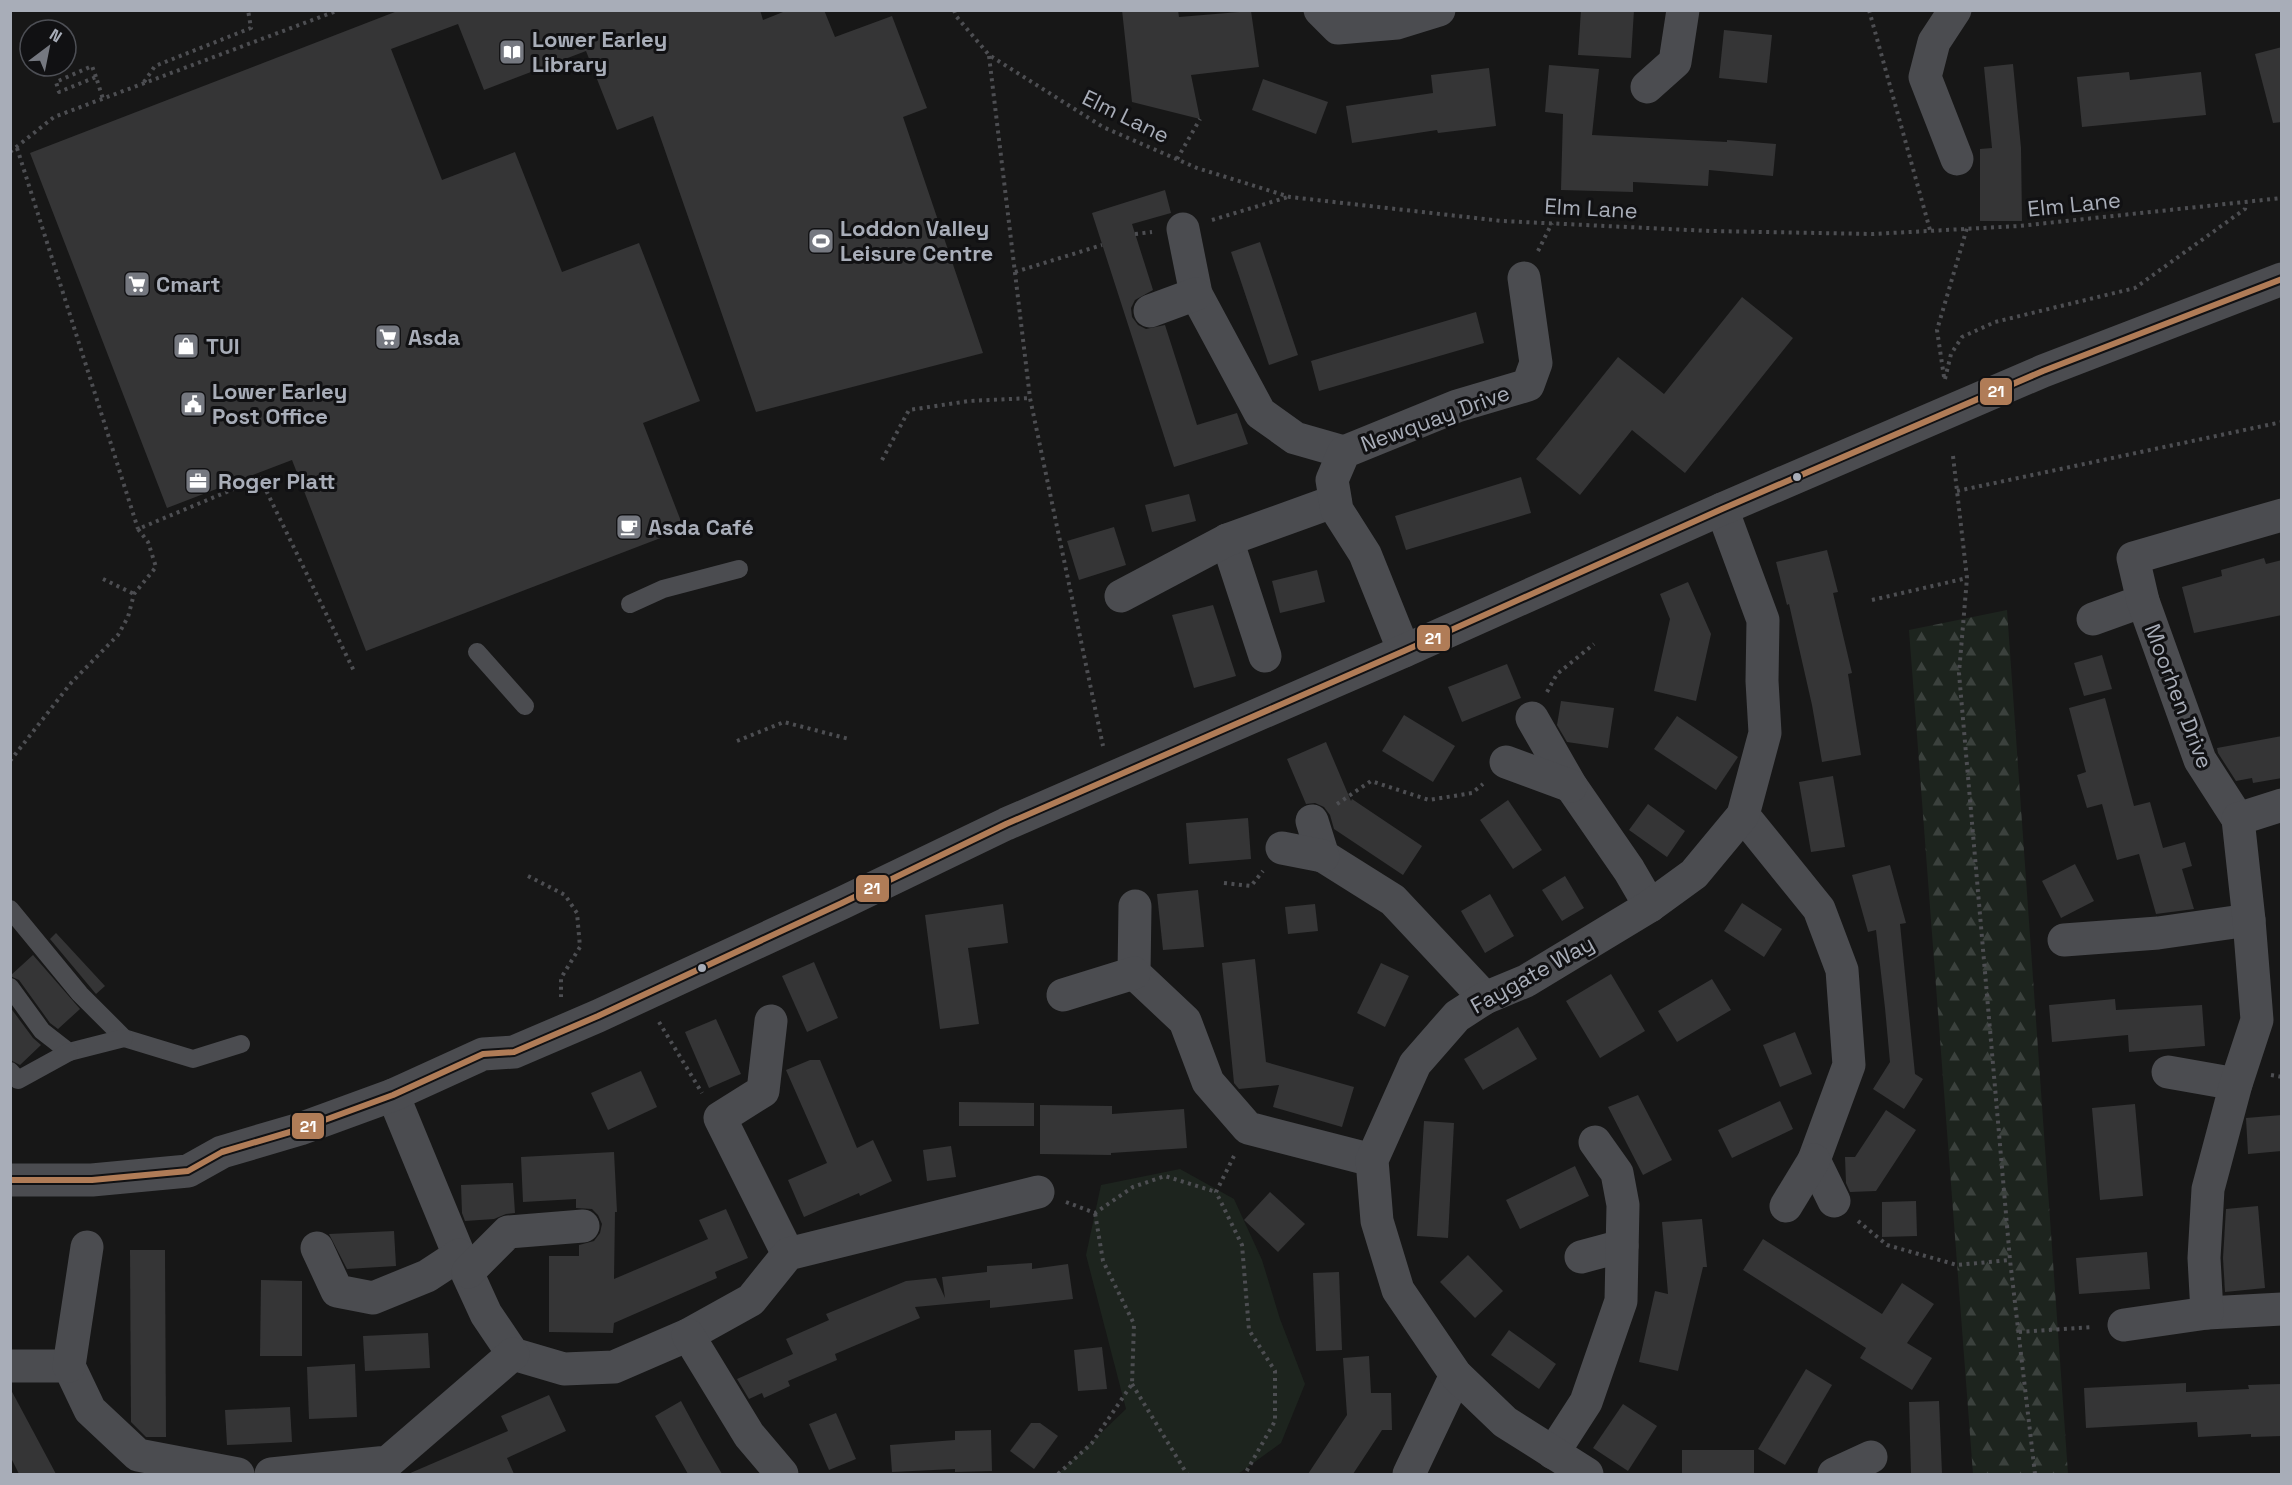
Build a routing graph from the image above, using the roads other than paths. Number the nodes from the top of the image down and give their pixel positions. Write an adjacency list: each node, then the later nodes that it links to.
1 (1320, 10): 2 (street)
2 (1439, 10)
3 (1683, 10): 5 (street)
4 (1955, 10): 6 (street)
5 (1647, 87)
6 (1957, 159)
7 (1183, 229): 10 (street)
8 (1524, 278): 12 (street, Newquay Drive)
9 (2282, 279): 14 (street)
10 (1196, 294): 11 (street); 12 (street)
11 (1150, 311)
12 (1344, 452): 13 (street, Newquay Drive)
13 (1335, 501): 16 (street); 23 (street, Newquay Drive)
14 (1722, 509): 23 (street); 30 (street, Faygate Way)
15 (2282, 515): 19 (street, Moorhen Drive)
16 (1227, 540): 18 (street); 24 (street)
17 (739, 568): 20 (lane)
18 (1120, 596)
19 (2143, 601): 21 (street, Moorhen Drive); 31 (street, Moorhen Drive)
20 (630, 604)
21 (2092, 619)
22 (477, 651): 25 (lane)
23 (1404, 651): 51 (street)
24 (1265, 656)
25 (525, 706)
26 (1532, 718): 28 (street)
27 (1506, 762): 28 (street)
28 (1571, 786): 36 (street)
29 (2282, 805): 31 (street)
30 (1743, 816): 36 (street, Faygate Way); 54 (street)
31 (2238, 819): 38 (street, Moorhen Drive)
32 (1312, 821): 34 (street)
33 (1282, 848): 34 (street)
34 (1323, 856): 43 (street)
35 (1135, 906): 40 (street)
36 (1650, 906): 43 (street, Faygate Way)
37 (10, 909): 45 (lane)
38 (2249, 920): 39 (street); 50 (street, Moorhen Drive)
39 (2064, 940)
40 (1134, 973): 42 (street); 53 (street)
41 (10, 987): 47 (lane)
42 (1063, 995)
43 (1485, 998): 53 (street, Faygate Way)
44 (771, 1021): 63 (street)
45 (124, 1038): 46 (lane); 47 (lane)
46 (241, 1044)
47 (69, 1052): 48 (lane)
48 (10, 1071)
49 (2168, 1072): 50 (street)
50 (2236, 1084): 67 (street, Moorhen Drive)
51 (393, 1095): 55 (street); 65 (street)
52 (1595, 1142): 60 (street)
53 (1372, 1160): 73 (street, Faygate Way)
54 (1814, 1160): 57 (street); 58 (street)
55 (10, 1180)
56 (1038, 1192): 63 (street)
57 (1834, 1201)
58 (1786, 1206)
59 (583, 1226): 65 (street)
60 (1622, 1246): 64 (street); 74 (street)
61 (87, 1247): 72 (street)
62 (317, 1248): 65 (street)
63 (788, 1254): 69 (street)
64 (1581, 1257)
65 (464, 1264): 70 (street)
66 (2282, 1309): 67 (street)
67 (2207, 1313): 68 (street)
68 (2124, 1325)
69 (688, 1335): 70 (street); 79 (street)
70 (513, 1354): 76 (street)
71 (10, 1366): 72 (street)
72 (69, 1366): 77 (street)
73 (1456, 1376): 74 (street, Faygate Way); 80 (street)
74 (1553, 1453): 81 (street, Faygate Way)
75 (1872, 1457): 82 (street)
76 (390, 1468): 78 (street)
77 (238, 1474)
78 (271, 1474)
79 (782, 1474)
80 (1409, 1474)
81 (1587, 1474)
82 (1834, 1474)

